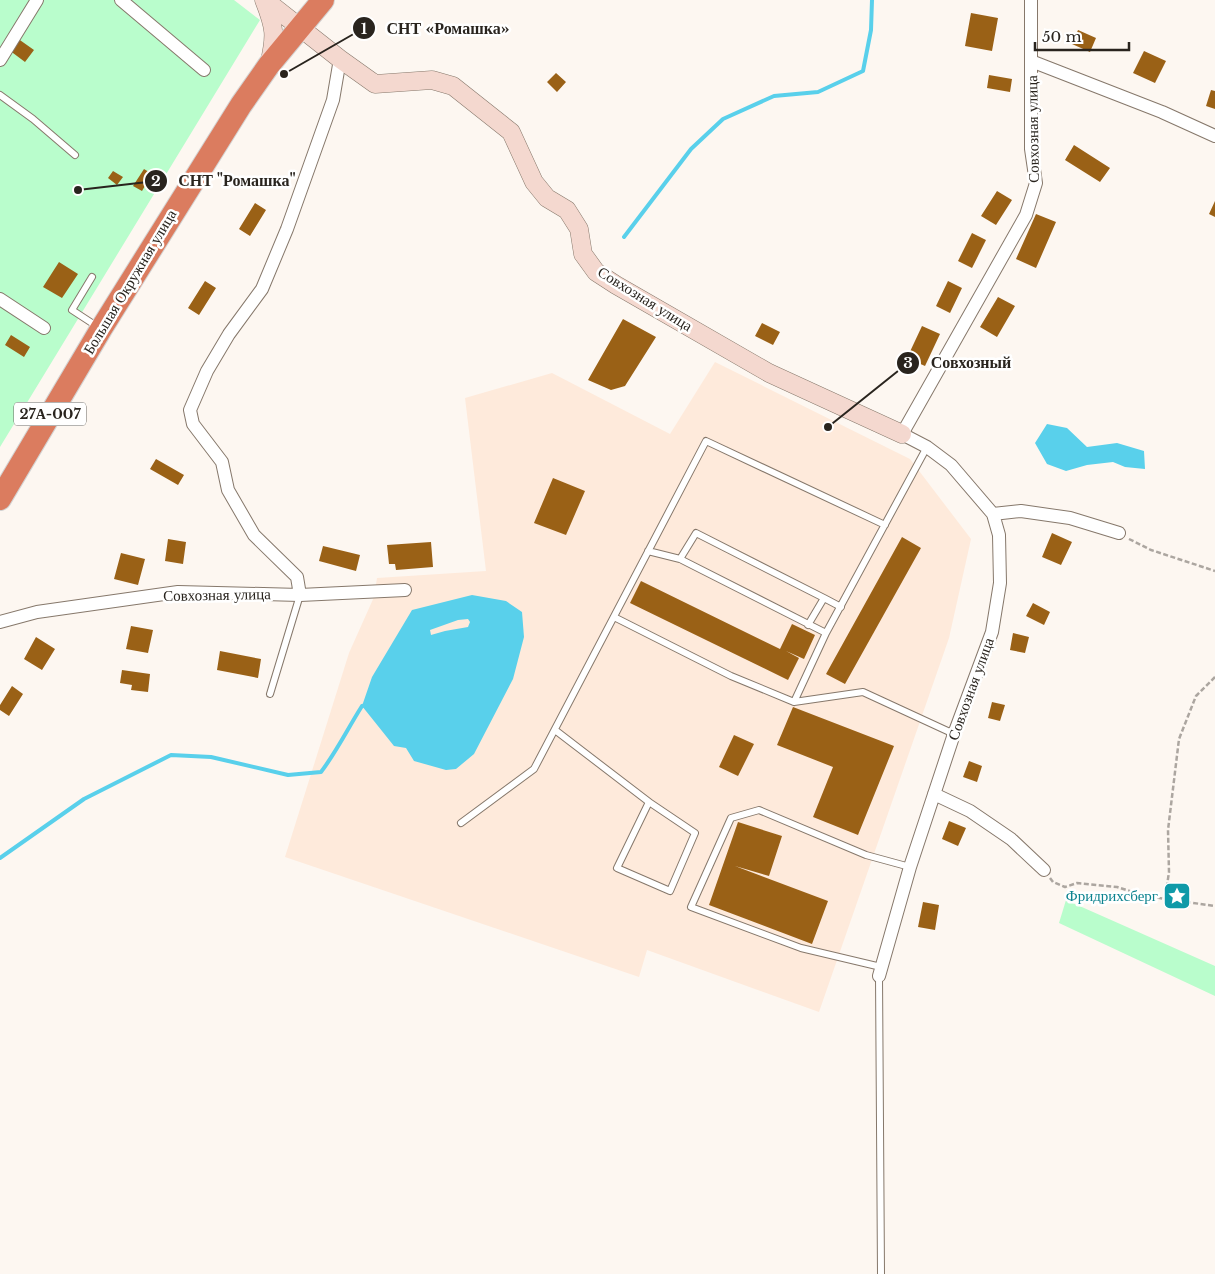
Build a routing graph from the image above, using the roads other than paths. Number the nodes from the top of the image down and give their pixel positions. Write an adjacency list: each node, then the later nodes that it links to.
1 (37, 0): 10 (street)
2 (121, 0): 12 (street)
3 (264, 0): 6 (street, Совхозная улица); 8 (street)
4 (1032, 0): 11 (street, Совхозная улица)
5 (322, 1): 6 (highway, Большая Окружная улица / 27А-007); 7 (street)
6 (300, 27): 7 (street, Совхозная улица); 8 (highway, Большая Окружная улица / 27А-007)
7 (322, 44): 8 (street); 9 (street, Совхозная улица)
8 (274, 58): 19 (highway, Большая Окружная улица / 27А-007)
9 (340, 59): 20 (street, Совхозная улица); 29 (street)
10 (0, 60)
11 (1032, 61): 14 (street); 20 (street, Совхозная улица)
12 (204, 70)
13 (0, 95): 15 (lane)
14 (1215, 136)
15 (75, 155)
16 (92, 277): 19 (lane)
17 (0, 299): 18 (street)
18 (44, 328)
19 (101, 329): 22 (highway, Большая Окружная улица / 27А-007)
20 (902, 434): 21 (street, Совхозная улица)
21 (927, 447): 23 (street, Совхозная улица); 24 (lane)
22 (0, 499)
23 (993, 514): 25 (street); 39 (street, Совхозная улица)
24 (885, 525): 26 (lane); 31 (lane)
25 (1119, 533)
26 (648, 552): 27 (lane); 32 (lane)
27 (680, 559): 30 (lane); 34 (lane)
28 (406, 590): 29 (street, Совхозная улица)
29 (300, 595): 33 (street, Совхозная улица); 36 (lane)
30 (824, 598): 31 (lane); 34 (lane)
31 (840, 606): 35 (lane)
32 (614, 617): 37 (lane); 38 (lane)
33 (0, 622)
34 (808, 625): 35 (lane)
35 (826, 633): 37 (lane)
36 (270, 694)
37 (794, 702): 39 (lane)
38 (554, 730): 41 (lane); 42 (lane)
39 (954, 734): 40 (street, Совхозная улица)
40 (934, 794): 43 (street, Совхозная улица); 44 (street)
41 (649, 802): 41 (lane)
42 (461, 823)
43 (910, 867): 45 (street, Совхозная улица); 45 (lane)
44 (1044, 870)
45 (880, 972): 46 (lane)
46 (881, 1274)

